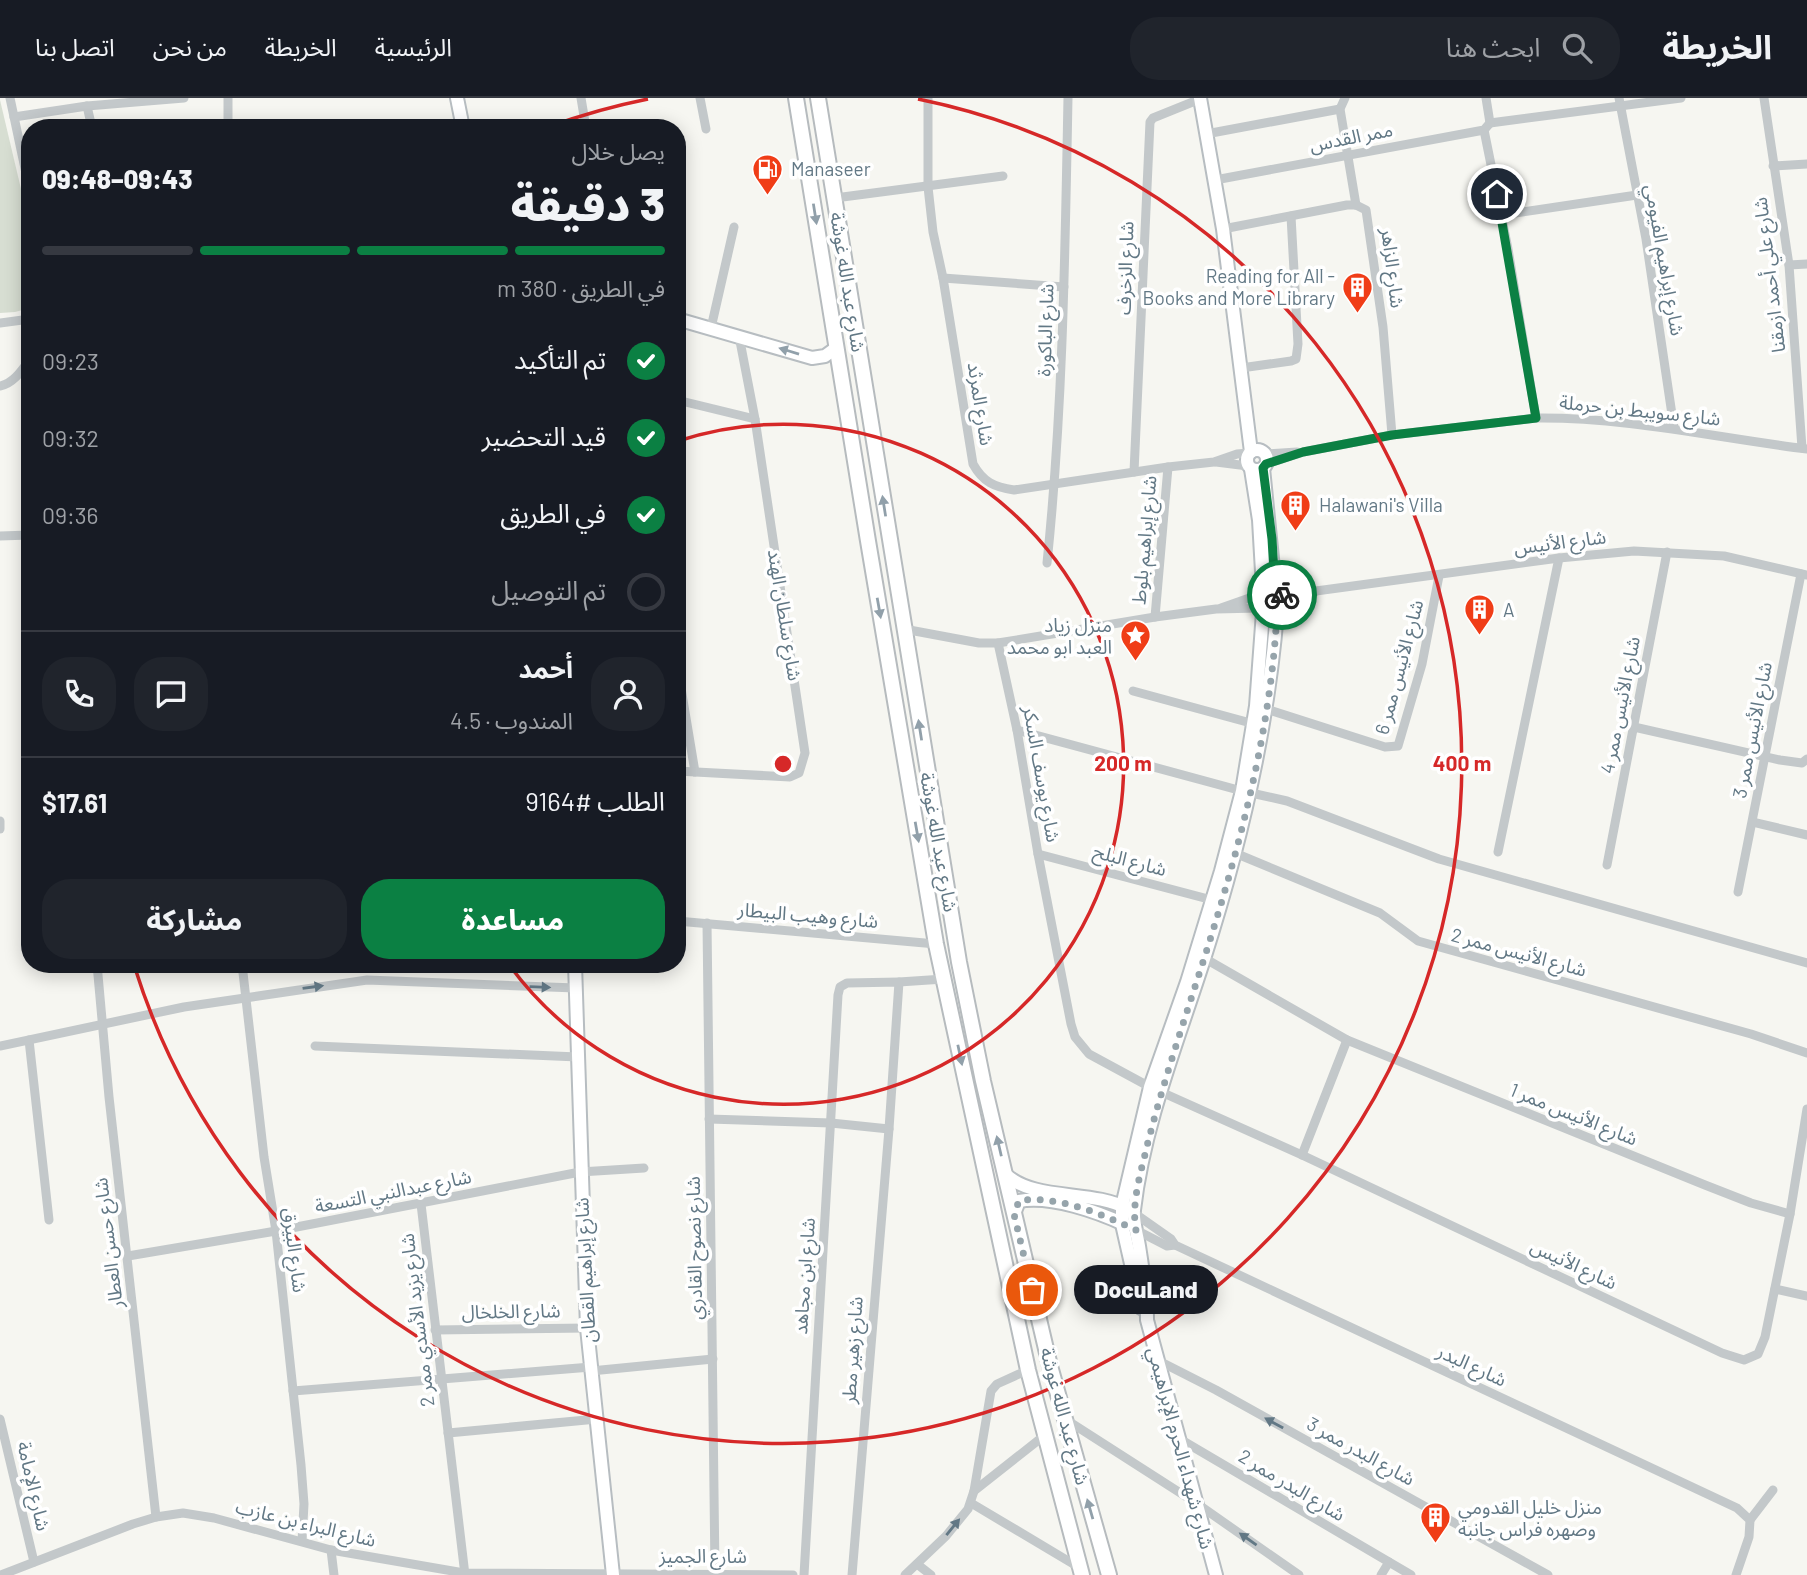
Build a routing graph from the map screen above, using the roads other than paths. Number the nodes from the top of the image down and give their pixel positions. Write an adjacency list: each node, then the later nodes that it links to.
1 (10, 98): 19 (street)
2 (184, 98): 17 (street)
3 (228, 98): 21 (street)
4 (457, 98): 22 (street)
5 (581, 98): 23 (street)
6 (700, 98): 25 (street)
7 (796, 98): 50 (main road, شارع عبد الله غوشة, one-way to 50)
8 (818, 98): 35 (main road, شارع عبد الله غوشة)
9 (928, 98): 33 (street, شارع المرثد)
10 (1068, 98): 44 (street, شارع الباكورة)
11 (1345, 98): 18 (street)
12 (1486, 98): 24 (street)
13 (1681, 98): 16 (street, ممر القدس)
14 (1764, 98): 30 (street, شارع علي أحمد ازمقنا)
15 (1200, 99): 26 (street, شارع شهداء الحرم الإبراهيمي); 62 (street, شارع الزخرف)
16 (1619, 102): 24 (street, ممر القدس); 34 (street, شارع إبراهيم الفيومي)
17 (88, 106): 19 (street); 20 (street)
18 (1340, 109): 26 (street); 28 (street, شارع الزاهر)
19 (14, 117): 27 (street)
20 (90, 119)
21 (228, 119)
22 (461, 119)
23 (584, 119)
24 (1487, 126): 28 (street, ممر القدس); 37 (street)
25 (706, 129)
26 (1206, 134): 32 (street, شارع شهداء الحرم الإبراهيمي)
27 (21, 150)
28 (1348, 156): 32 (street, ممر القدس); 36 (street, شارع الزاهر)
29 (1807, 164): 30 (street)
30 (1773, 166): 42 (street, شارع علي أحمد ازمقنا)
31 (1003, 176): 33 (street)
32 (1215, 180): 40 (street, شارع شهداء الحرم الإبراهيمي)
33 (928, 187): 35 (street); 43 (street, شارع المرثد)
34 (1637, 195): 37 (street); 57 (street, شارع إبراهيم الفيومي)
35 (835, 198): 73 (main road, شارع عبد الله غوشة, one-way to 35)
36 (1356, 205): 38 (street); 58 (street, شارع الزاهر)
37 (1502, 215): 55 (street)
38 (1291, 216): 40 (street); 51 (street)
39 (734, 227): 48 (street)
40 (1223, 229): 51 (street, شارع شهداء الحرم الإبراهيمي)
41 (1807, 264): 42 (street)
42 (1789, 265): 59 (street, شارع علي أحمد ازمقنا)
43 (943, 278): 44 (street); 63 (street, شارع المرثد)
44 (1064, 287): 63 (street, شارع الباكورة)
45 (21, 320): 47 (street)
46 (686, 321): 48 (street)
47 (0, 323)
48 (711, 328): 49 (street)
49 (740, 336): 50 (street, one-way to 49); 56 (street, شارع سلطان الهند)
50 (836, 348): 98 (main road, شارع عبد الله غوشة, one-way to 98)
51 (1241, 368): 60 (street, شارع شهداء الحرم الإبراهيمي)
52 (21, 371): 53 (street)
53 (0, 386)
54 (686, 402): 56 (street)
55 (1536, 418): 57 (street, شارع سويبط بن حرملة); 58 (street, شارع سويبط بن حرملة)
56 (755, 419): 84 (street, شارع سلطان الهند)
57 (1674, 428): 59 (street, شارع سويبط بن حرملة)
58 (1392, 435): 60 (street, شارع سويبط بن حرملة)
59 (1805, 448)
60 (1257, 460): 61 (street, شارع المرثد); 71 (street, شارع شهداء الحرم الإبراهيمي)
61 (1167, 467): 62 (street, شارع المرثد); 72 (street, شارع إبراهيم بلوط)
62 (1134, 472): 63 (street, شارع المرثد)
63 (1055, 485): 68 (street, شارع الباكورة)
64 (21, 535): 65 (street)
65 (0, 536)
66 (1667, 552): 67 (street, شارع الأنيس); 69 (street, شارع الأنيس); 79 (street, شارع الأنيس ممر 4)
67 (1559, 558): 70 (street, شارع الأنيس); 91 (street)
68 (1047, 563)
69 (1804, 575): 81 (street, شارع الأنيس ممر 3)
70 (1438, 576): 71 (street, شارع الأنيس); 76 (street, شارع الأنيس ممر 6)
71 (1270, 600): 72 (street); 76 (street, شارع شهداء الحرم الإبراهيمي)
72 (1155, 617): 74 (street)
73 (904, 629): 74 (street); 123 (main road, شارع عبد الله غوشة, one-way to 73)
74 (998, 643): 80 (street, شارع يوسف السكر)
75 (1133, 691): 78 (street)
76 (1261, 707): 78 (street, شارع شهداء الحرم الإبراهيمي)
77 (686, 718): 84 (street)
78 (1259, 726): 85 (street, شارع شهداء الحرم الإبراهيمي)
79 (1634, 727): 81 (street); 93 (street, شارع الأنيس ممر 4)
80 (1017, 730): 85 (street); 92 (street, شارع يوسف السكر)
81 (1765, 757): 82 (street); 87 (street, شارع الأنيس ممر 3)
82 (1807, 759)
83 (686, 772): 84 (street, شارع سلطان الهند)
84 (695, 772)
85 (1247, 792): 90 (street, شارع شهداء الحرم الإبراهيمي); 100 (street)
86 (0, 821): 88 (street)
87 (1753, 822): 89 (street); 94 (street, شارع الأنيس ممر 3)
88 (0, 829)
89 (1807, 835)
90 (1231, 851): 95 (street, شارع شهداء الحرم الإبراهيمي); 99 (street, شارع شهداء الحرم الإبراهيمي); 113 (street, شارع الأنيس ممر 2)
91 (1498, 852)
92 (1038, 854): 95 (street, شارع البلح); 115 (street, شارع يوسف السكر)
93 (1607, 865)
94 (1738, 892)
95 (1212, 900): 115 (street, شارع شهداء الحرم الإبراهيمي)
96 (686, 921): 97 (street, شارع وهيب البيطار)
97 (707, 923): 98 (street, شارع وهيب البيطار); 117 (street, شارع نصوح القادري)
98 (936, 944): 104 (main road, شارع عبد الله غوشة)
99 (1204, 958): 110 (street, شارع الأنيس ممر 1); 115 (street, شارع شهداء الحرم الإبراهيمي)
100 (1807, 963)
101 (98, 973): 108 (street, شارع حسن العطار)
102 (243, 973): 107 (street, شارع البيرق)
103 (575, 973): 106 (street, شارع إبراهيم القطان)
104 (944, 979): 105 (street); 142 (main road, شارع عبد الله غوشة, one-way to 142)
105 (899, 982): 118 (street, شارع ابن مجاهد); 119 (street, شارع زهير مطر)
106 (576, 988): 107 (street, one-way to 106); 114 (street, شارع إبراهيم القطان)
107 (246, 997): 108 (street); 131 (street, شارع البيرق)
108 (103, 1024): 109 (street); 133 (street, شارع حسن العطار)
109 (29, 1040): 111 (street); 128 (street)
110 (1346, 1040): 120 (street); 127 (street, شارع الأنيس ممر 1)
111 (0, 1046)
112 (315, 1046): 114 (street)
113 (1807, 1054)
114 (578, 1057): 122 (street, شارع إبراهيم القطان)
115 (1155, 1090): 120 (street, شارع الأنيس); 125 (street, شارع شهداء الحرم الإبراهيمي)
116 (1807, 1109): 127 (street, شارع الأنيس)
117 (709, 1119): 118 (street); 139 (street, شارع نصوح القادري)
118 (831, 1123): 119 (street); 170 (street, شارع ابن مجاهد)
119 (889, 1129): 171 (street, شارع زهير مطر)
120 (1302, 1155): 134 (street, شارع الأنيس)
121 (644, 1168): 122 (street, شارع عبدالنبي التسعة)
122 (580, 1172): 124 (street, شارع عبدالنبي التسعة); 137 (street, شارع إبراهيم القطان)
123 (1005, 1174): 125 (street); 126 (main road, شارع عبد الله غوشة)
124 (421, 1203): 131 (street, شارع عبدالنبي التسعة); 138 (street, شارع يزيد الأسدي ممر 2)
125 (1128, 1209): 129 (street, شارع شهداء الحرم الإبراهيمي); 130 (street, شارع شهداء الحرم الإبراهيمي); 132 (street, شارع البدر)
126 (1014, 1214): 129 (street); 145 (main road, شارع عبد الله غوشة)
127 (1790, 1214): 134 (street, شارع الأنيس)
128 (49, 1220)
129 (1122, 1224): 130 (street); 136 (street, شارع شهداء الحرم الإبراهيمي)
130 (1136, 1230): 132 (street, شارع البدر); 136 (street, شارع شهداء الحرم الإبراهيمي)
131 (276, 1231): 133 (street, شارع عبدالنبي التسعة); 144 (street, شارع البيرق)
132 (1175, 1245): 156 (street, شارع البدر)
133 (128, 1256): 155 (street, شارع حسن العطار)
134 (1775, 1289): 135 (street)
135 (1807, 1296)
136 (1147, 1320): 140 (street, شارع شهداء الحرم الإبراهيمي)
137 (587, 1328): 138 (street, شارع الخلخال); 141 (street, شارع إبراهيم القطان)
138 (435, 1330): 143 (street, شارع يزيد الأسدي ممر 2)
139 (713, 1359): 141 (street); 163 (street, شارع نصوح القادري)
140 (1157, 1360): 150 (street, شارع شهداء الحرم الإبراهيمي); 179 (street, شارع البدر ممر 3, one-way to 140)
141 (591, 1369): 143 (street); 147 (street, شارع إبراهيم القطان)
142 (1028, 1370): 149 (main road, شارع عبد الله غوشة); 152 (street)
143 (441, 1379): 144 (street); 148 (street, شارع يزيد الأسدي ممر 2)
144 (293, 1391): 157 (street, شارع البيرق)
145 (1065, 1418): 154 (street); 174 (main road, شارع عبد الله غوشة, one-way to 145)
146 (0, 1419): 159 (street, شارع الإمامة)
147 (597, 1419): 148 (street); 165 (street, شارع إبراهيم القطان)
148 (448, 1433): 164 (street, شارع يزيد الأسدي ممر 2)
149 (1045, 1435): 152 (street); 162 (main road, شارع عبد الله غوشة)
150 (1178, 1438): 154 (street, شارع شهداء الحرم الإبراهيمي); 160 (street, شارع البدر ممر 2)
151 (1773, 1490): 156 (street)
152 (974, 1491): 153 (street)
153 (971, 1503): 161 (street, one-way to 153); 162 (street)
154 (1196, 1503): 175 (street, شارع شهداء الحرم الإبراهيمي); 176 (street, one-way to 154)
155 (156, 1517): 157 (street, شارع البراء بن عازب); 159 (street, شارع البراء بن عازب)
156 (1751, 1520): 180 (street)
157 (302, 1541): 158 (street, شارع البراء بن عازب)
158 (331, 1550): 164 (street, شارع البراء بن عازب); 167 (street)
159 (34, 1562): 166 (street, شارع البراء بن عازب)
160 (1389, 1562): 177 (street); 178 (street, شارع البدر ممر 2)
161 (917, 1564): 172 (street); 173 (street)
162 (1081, 1572)
163 (715, 1573): 165 (street, شارع الجميز); 168 (street, شارع الجميز)
164 (464, 1574): 165 (street, شارع البراء بن عازب)
165 (613, 1574)
166 (1, 1575)
167 (334, 1575)
168 (762, 1575): 169 (street, شارع الجميز)
169 (793, 1575)
170 (804, 1575)
171 (852, 1575)
172 (905, 1575)
173 (931, 1575)
174 (1109, 1575)
175 (1216, 1575)
176 (1299, 1575)
177 (1381, 1575)
178 (1411, 1575)
179 (1548, 1575)
180 (1737, 1575)

